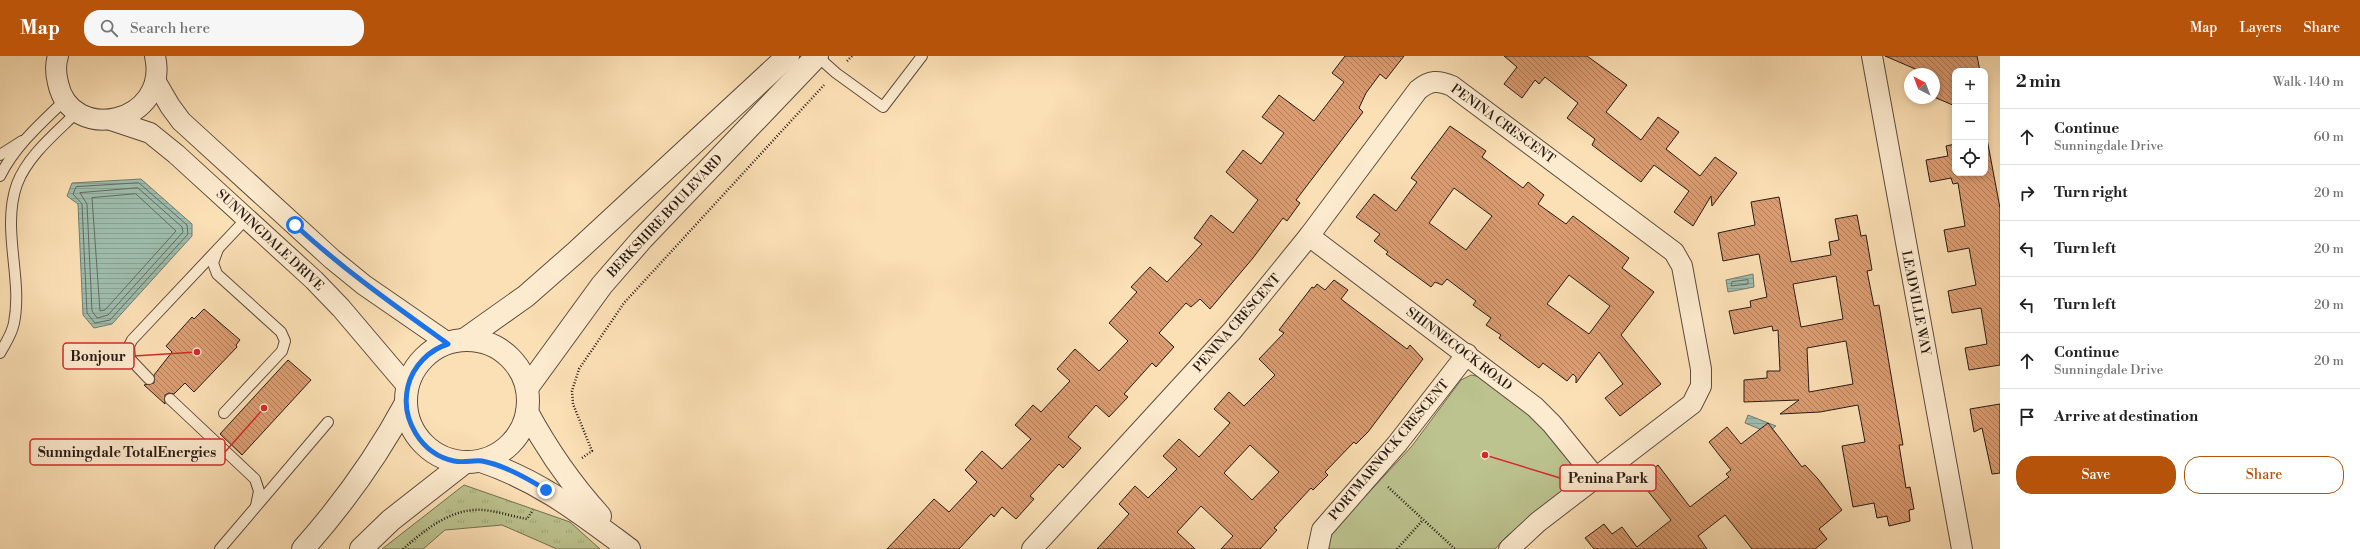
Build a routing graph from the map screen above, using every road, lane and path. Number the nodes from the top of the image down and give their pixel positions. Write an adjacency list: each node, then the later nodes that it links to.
1 (58, 56): 10 (street)
2 (155, 56): 9 (street)
3 (788, 56): 18 (street)
4 (817, 56): 8 (lane); 22 (street, BERKSHIRE BOULEVARD)
5 (852, 56): 8 (path)
6 (922, 56): 8 (lane)
7 (1872, 56): 45 (street, LEADVILLE WAY)
8 (836, 73): 29 (path)
9 (156, 82): 11 (street); 18 (street, SUNNINGDALE DRIVE)
10 (71, 106): 11 (street, SUNNINGDALE DRIVE); 12 (lane); 19 (lane)
11 (111, 120): 15 (street, SUNNINGDALE DRIVE)
12 (26, 138): 13 (lane); 14 (lane)
13 (0, 155)
14 (0, 176)
15 (247, 218): 17 (lane); 23 (street, SUNNINGDALE DRIVE)
16 (1309, 236): 20 (street, SHINNECOCK ROAD); 31 (street, PENINA CRESCENT); 40 (street, PENINA CRESCENT)
17 (218, 249): 21 (lane); 26 (lane)
18 (456, 342): 22 (street); 23 (street)
19 (0, 353)
20 (1467, 354): 30 (street, PORTMARNOCK CRESCENT); 31 (street, SHINNECOCK ROAD)
21 (149, 379)
22 (527, 388): 25 (street)
23 (407, 395): 28 (street); 36 (street)
24 (170, 399): 32 (lane)
25 (528, 412): 28 (street); 39 (street)
26 (224, 413)
27 (328, 422): 32 (lane)
28 (473, 461): 37 (street); 39 (street)
29 (577, 462)
30 (1372, 473): 34 (path); 41 (street, PORTMARNOCK CRESCENT)
31 (1594, 477): 44 (street, PENINA CRESCENT)
32 (255, 508): 35 (lane)
33 (534, 508): 38 (path)
34 (1424, 520): 42 (path); 43 (path)
35 (220, 549)
36 (303, 549)
37 (361, 549)
38 (403, 549)
39 (629, 549)
40 (1032, 549)
41 (1318, 549)
42 (1397, 549)
43 (1455, 549)
44 (1509, 549)
45 (1962, 549)

